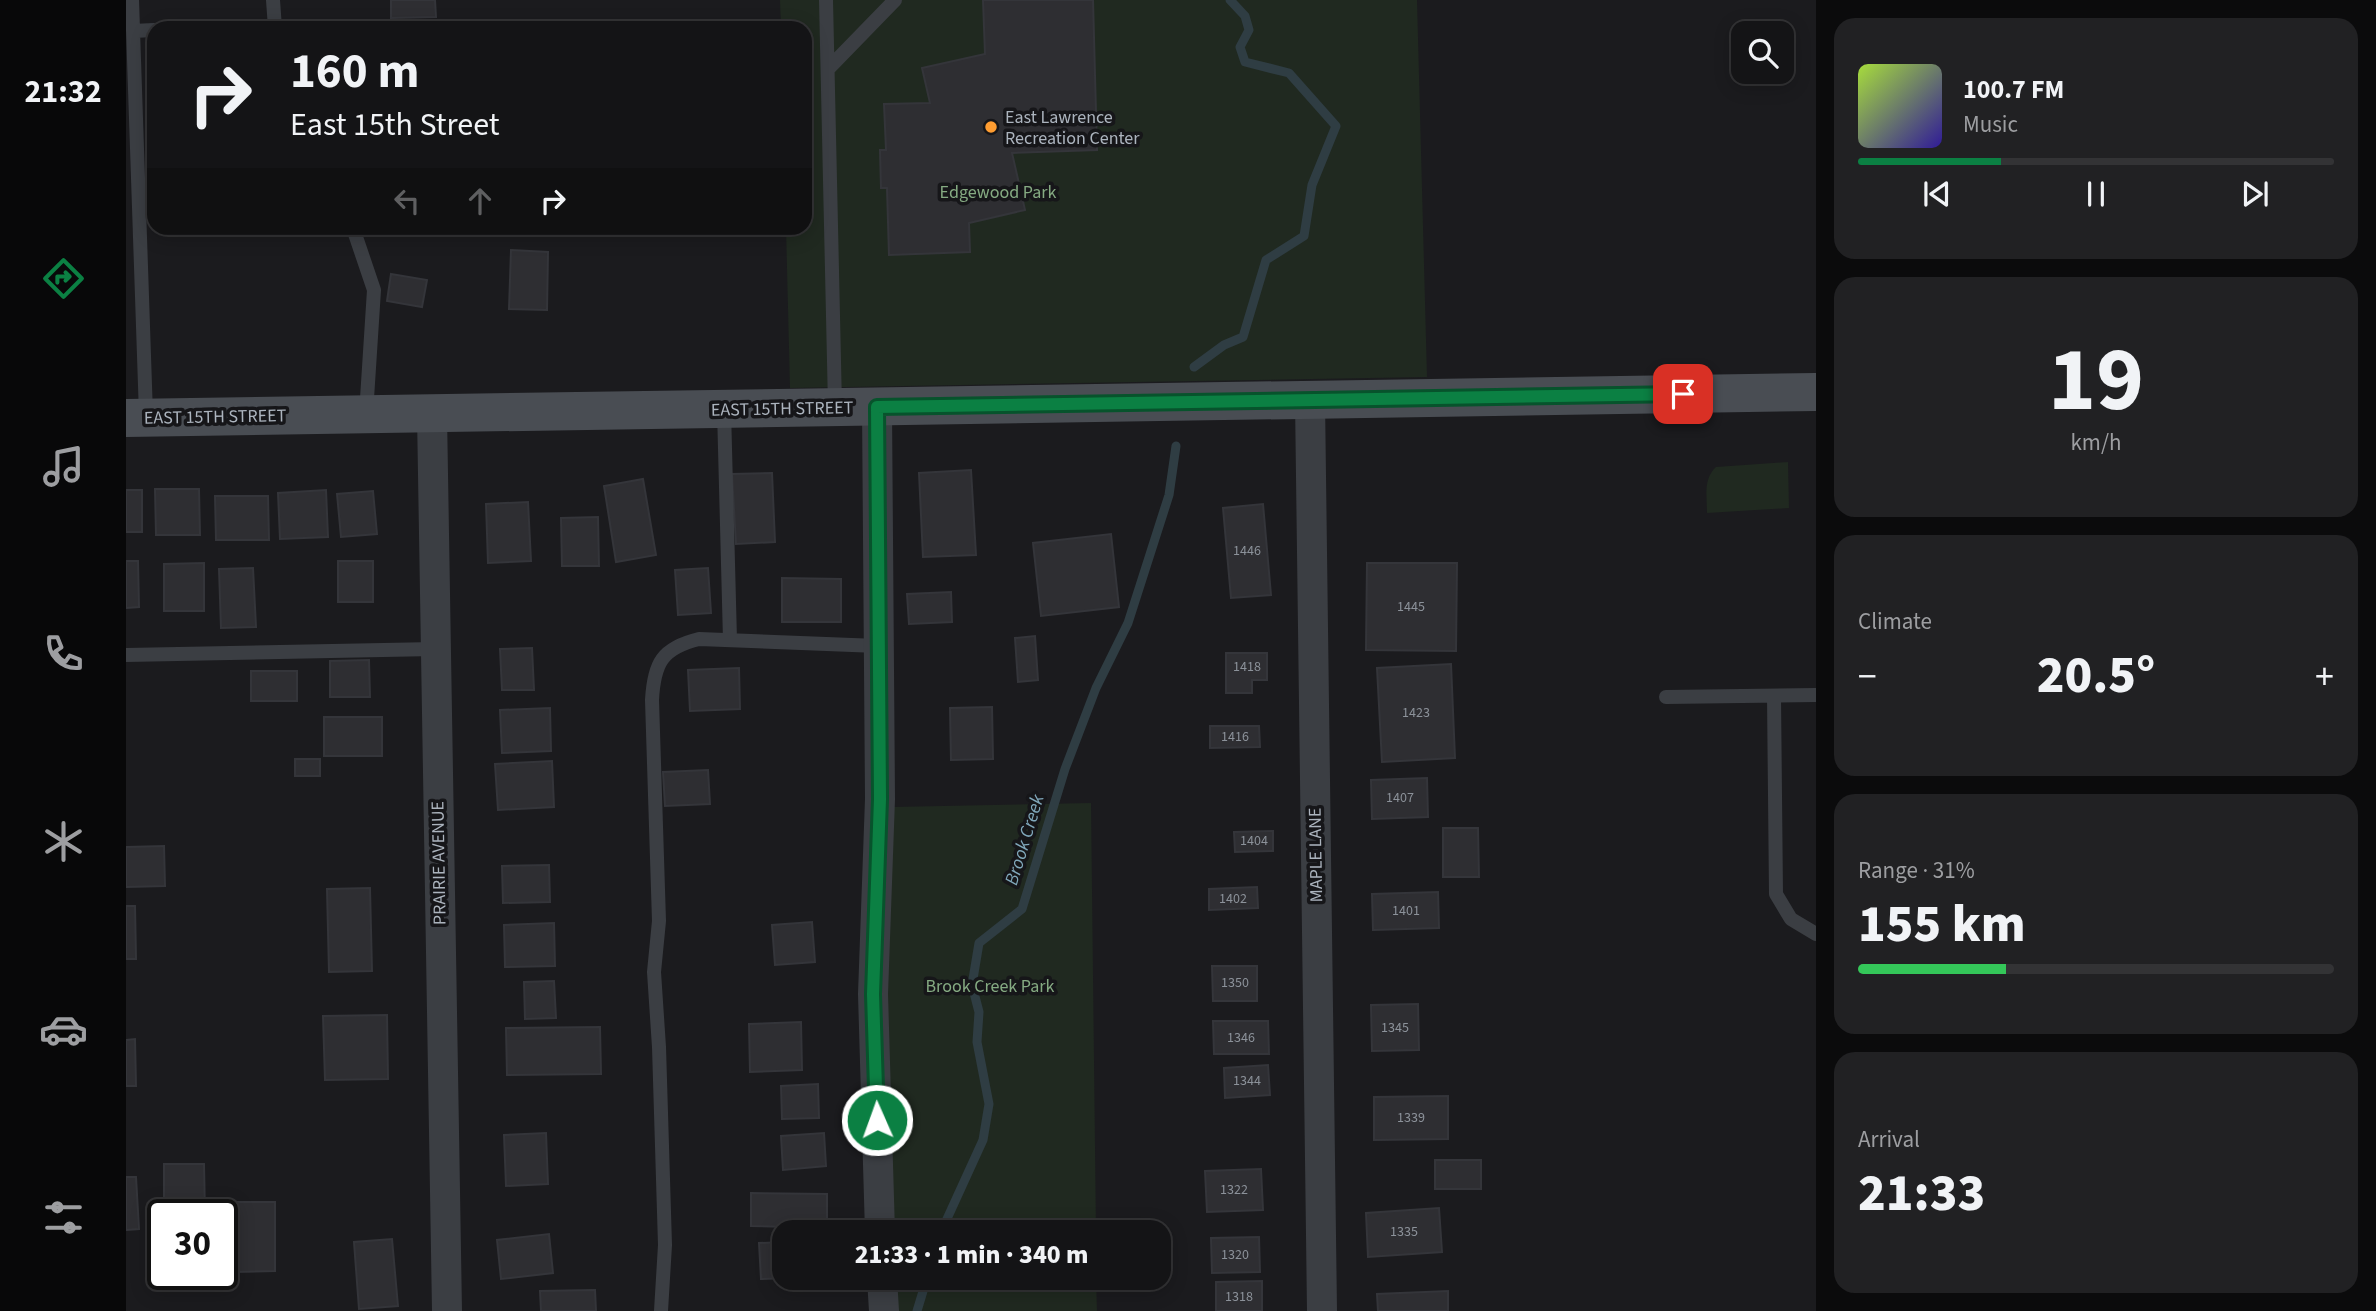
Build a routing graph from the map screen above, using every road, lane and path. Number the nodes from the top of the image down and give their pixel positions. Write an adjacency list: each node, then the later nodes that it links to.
1 (132, 0): 7 (lane)
2 (273, 0): 5 (lane)
3 (826, 0): 8 (lane)
4 (895, 0): 8 (lane)
5 (274, 21)
6 (147, 30): 7 (lane)
7 (133, 31): 17 (lane)
8 (828, 69): 13 (lane)
9 (355, 235): 16 (lane)
10 (1816, 392): 11 (main road, EAST 15TH STREET)
11 (1310, 400): 12 (main road, EAST 15TH STREET); 31 (street, MAPLE LANE)
12 (877, 407): 13 (main road, EAST 15TH STREET); 19 (street)
13 (835, 408): 14 (main road, EAST 15TH STREET)
14 (724, 410): 15 (main road, EAST 15TH STREET); 18 (lane)
15 (432, 414): 16 (main road, EAST 15TH STREET); 20 (street, PRAIRIE AVENUE)
16 (366, 415): 17 (main road, EAST 15TH STREET)
17 (136, 418)
18 (730, 640): 19 (lane); 29 (lane)
19 (878, 646): 26 (street)
20 (435, 649): 21 (lane); 28 (street, PRAIRIE AVENUE)
21 (126, 655)
22 (1816, 695): 23 (lane)
23 (1774, 696): 24 (lane); 25 (lane)
24 (1667, 697)
25 (1816, 934)
26 (880, 1220)
27 (883, 1290): 30 (street)
28 (447, 1311)
29 (662, 1311)
30 (884, 1311)
31 (1322, 1311)

